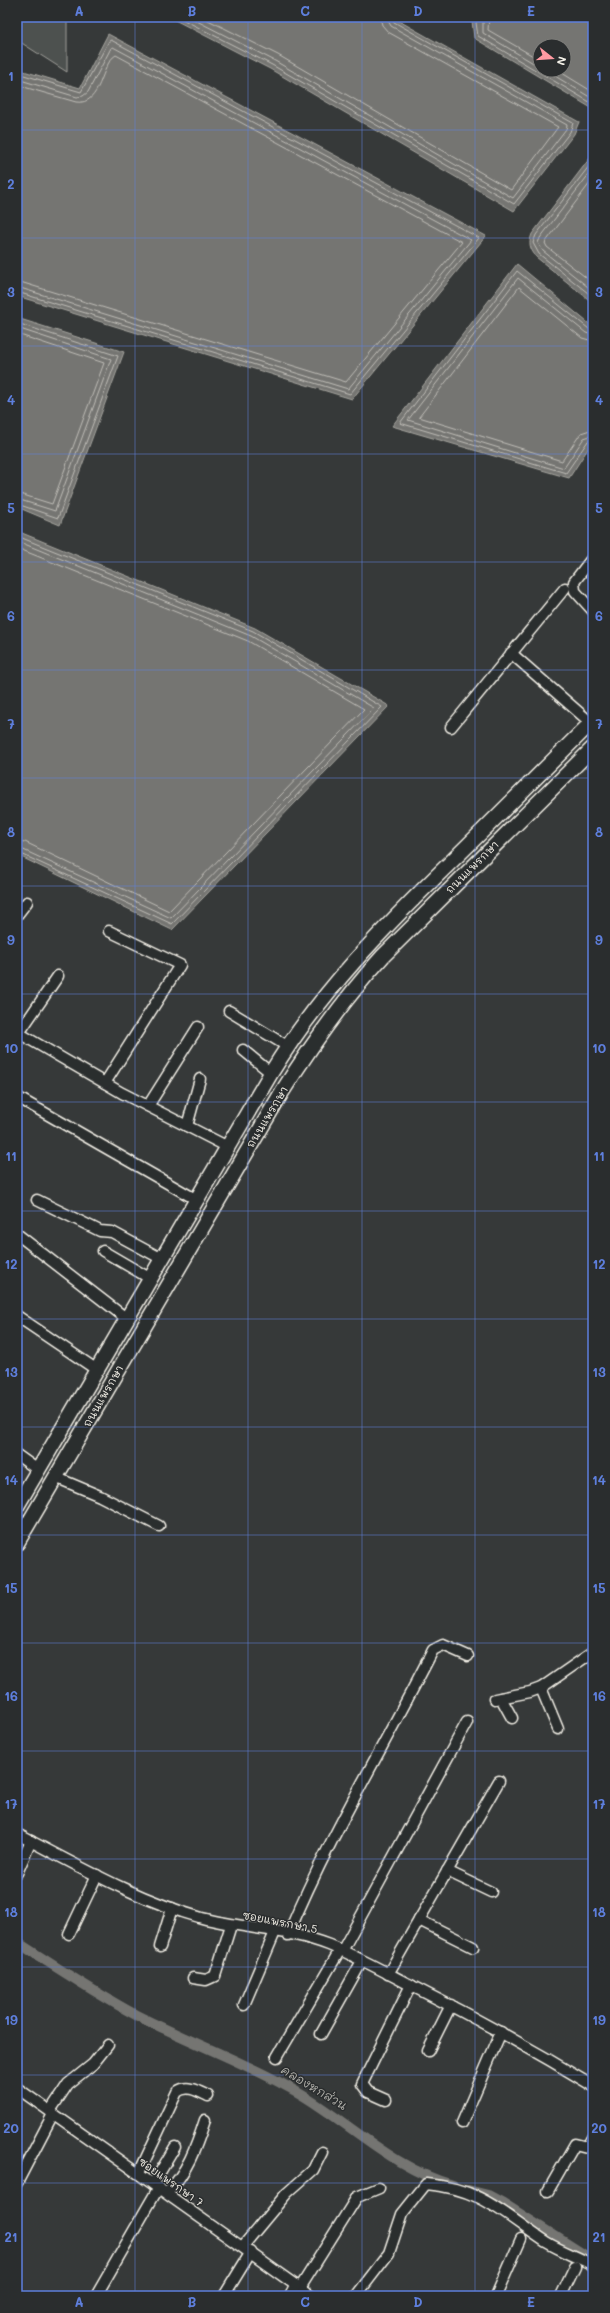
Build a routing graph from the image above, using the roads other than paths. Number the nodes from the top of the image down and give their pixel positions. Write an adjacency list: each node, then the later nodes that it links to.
1 (593, 557): 3 (street)
2 (565, 588): 4 (street)
3 (593, 611)
4 (511, 654): 5 (street); 6 (street)
5 (592, 722): 15 (main road, ถนนแพรกษา)
6 (451, 727)
7 (593, 748): 35 (main road, ถนนแพรกษา)
8 (27, 902): 9 (street)
9 (17, 915)
10 (109, 931): 19 (street)
11 (58, 976): 14 (street)
12 (229, 1012): 15 (street)
13 (198, 1027): 21 (street)
14 (18, 1032): 19 (street)
15 (287, 1046): 17 (main road, ถนนแพรกษา)
16 (243, 1050): 17 (street)
17 (270, 1073): 23 (main road, ถนนแพรกษา)
18 (200, 1079): 22 (street)
19 (105, 1083): 21 (street)
20 (17, 1097): 25 (street)
21 (148, 1106): 22 (street)
22 (187, 1126): 23 (street)
23 (228, 1146): 25 (main road, ถนนแพรกษา)
24 (38, 1200): 28 (street)
25 (197, 1200): 28 (main road, ถนนแพรกษา)
26 (17, 1234): 31 (street)
27 (103, 1251): 29 (street)
28 (162, 1259): 29 (main road, ถนนแพรกษา)
29 (151, 1279): 31 (main road, ถนนแพรกษา)
30 (17, 1316): 32 (street)
31 (127, 1319): 32 (main road, ถนนแพรกษา)
32 (97, 1370): 34 (main road, ถนนแพรกษา)
33 (17, 1455): 34 (street)
34 (38, 1470): 36 (main road, ถนนแพรกษา)
35 (55, 1478): 37 (street); 38 (main road, ถนนแพรกษา)
36 (17, 1506)
37 (159, 1526)
38 (17, 1542)
39 (593, 1652): 41 (street)
40 (468, 1656): 57 (street)
41 (543, 1691): 42 (street); 44 (street)
42 (512, 1718)
43 (467, 1722): 60 (street)
44 (558, 1729)
45 (499, 1781): 48 (street)
46 (17, 1834): 47 (street, ซอยแพรกษา 5)
47 (31, 1841): 49 (street); 50 (street, ซอยแพรกษา 5)
48 (447, 1870): 51 (street); 53 (street)
49 (17, 1873)
50 (97, 1875): 52 (street, ซอยแพรกษา 5); 56 (street)
51 (491, 1892)
52 (172, 1908): 54 (street, ซอยแพรกษา 5); 58 (street)
53 (419, 1920): 59 (street); 62 (street)
54 (231, 1925): 55 (street, ซอยแพรกษา 5); 63 (street)
55 (275, 1932): 57 (street, ซอยแพรกษา 5); 65 (street)
56 (69, 1934)
57 (288, 1935): 60 (street, ซอยแพรกษา 5)
58 (160, 1947)
59 (473, 1947)
60 (341, 1951): 61 (street, ซอยแพรกษา 5); 71 (street)
61 (362, 1961): 62 (street, ซอยแพรกษา 5); 68 (street)
62 (388, 1974): 64 (street, ซอยแพรกษา 5)
63 (192, 1978)
64 (411, 1986): 66 (street, ซอยแพรกษา 5); 75 (street)
65 (244, 2005)
66 (451, 2005): 67 (street, ซอยแพรกษา 5); 70 (street)
67 (501, 2032): 72 (street, ซอยแพรกษา 5); 78 (street)
68 (321, 2034)
69 (108, 2045): 76 (street)
70 (428, 2051)
71 (277, 2057)
72 (593, 2086)
73 (17, 2088): 76 (street, ซอยแพรกษา 7)
74 (208, 2096): 83 (street)
75 (386, 2100)
76 (51, 2112): 83 (street, ซอยแพรกษา 7); 84 (street)
77 (205, 2120): 85 (street)
78 (462, 2122)
79 (593, 2136): 81 (street)
80 (175, 2147): 85 (street)
81 (590, 2148): 87 (street)
82 (322, 2152): 89 (street)
83 (139, 2173): 85 (street, ซอยแพรกษา 7)
84 (17, 2183)
85 (159, 2188): 89 (street, ซอยแพรกษา 7); 93 (street)
86 (379, 2188): 92 (street)
87 (548, 2191)
88 (521, 2239): 98 (street)
89 (247, 2249): 92 (street, ซอยแพรกษา 7); 94 (street)
90 (593, 2265): 97 (street)
91 (575, 2267): 99 (street)
92 (298, 2287): 95 (street); 96 (street, ซอยแพรกษา 7)
93 (96, 2296)
94 (224, 2296)
95 (290, 2296)
96 (311, 2296)
97 (356, 2296)
98 (496, 2296)
99 (561, 2296)

